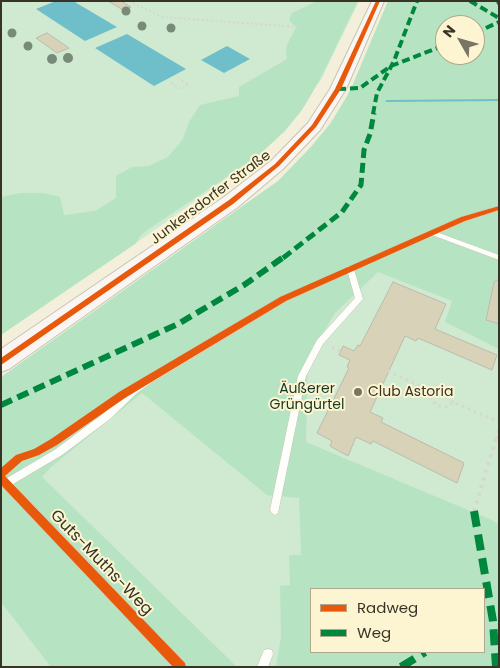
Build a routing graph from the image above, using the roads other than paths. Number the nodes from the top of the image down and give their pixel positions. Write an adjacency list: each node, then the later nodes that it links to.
1 (378, 1): 6 (street, Junkersdorfer Straße)
2 (499, 208): 3 (lane)
3 (433, 233): 4 (lane); 5 (lane)
4 (499, 258)
5 (350, 268): 7 (lane); 8 (lane)
6 (1, 362)
7 (3, 480): 10 (lane, Guts-Muths-Weg)
8 (275, 510)
9 (268, 654): 11 (lane)
10 (181, 667)
11 (262, 667)

